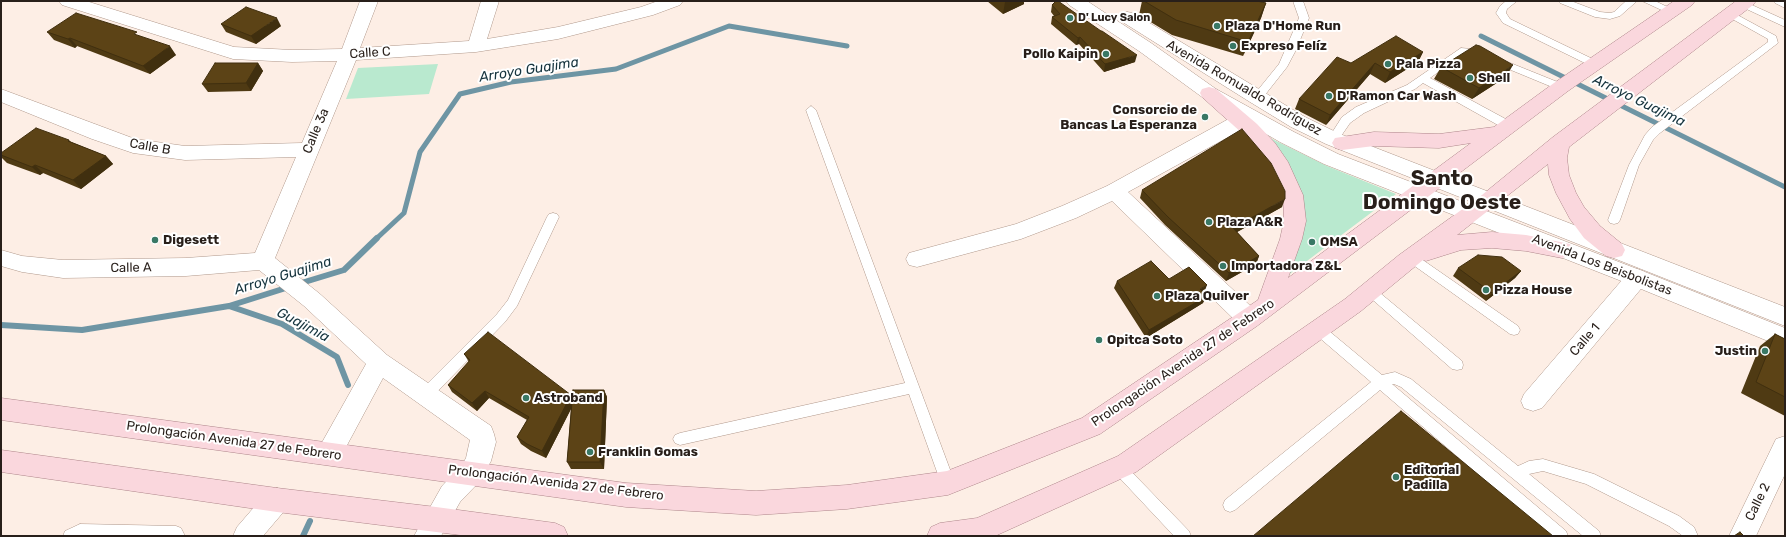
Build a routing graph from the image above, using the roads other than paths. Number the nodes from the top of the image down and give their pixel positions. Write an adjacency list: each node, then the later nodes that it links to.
1 (68, 1): 20 (street, Calle C)
2 (369, 1): 20 (street, Calle 3a)
3 (490, 1): 19 (street)
4 (674, 1): 19 (street, Calle C)
5 (1076, 1): 24 (street, Avenida Romualdo Rodríguez)
6 (1102, 1): 26 (street, Avenida Romualdo Rodríguez)
7 (1298, 1): 26 (lane)
8 (1512, 1): 21 (lane)
9 (1563, 1): 14 (lane)
10 (1618, 1): 14 (lane)
11 (1647, 1): 17 (lane)
12 (1686, 1): 17 (main road, Prolongación Avenida 27 de Febrero)
13 (1778, 1): 15 (lane)
14 (1630, 3)
15 (1785, 5)
16 (1740, 6): 18 (lane); 31 (main road); 39 (lane)
17 (1671, 11): 21 (main road, Prolongación Avenida 27 de Febrero)
18 (1785, 24)
19 (476, 46): 20 (street, Calle C)
20 (349, 55): 32 (street, Calle 3a)
21 (1592, 66): 23 (main road, Prolongación Avenida 27 de Febrero)
22 (1424, 79): 23 (lane); 29 (lane); 30 (lane)
23 (1564, 85): 29 (main road, Prolongación Avenida 27 de Febrero)
24 (1209, 94): 28 (main road); 35 (street, Avenida Romualdo Rodríguez)
25 (1, 95): 32 (street, Calle B)
26 (1257, 98): 30 (street, Avenida Romualdo Rodríguez)
27 (811, 110): 57 (lane)
28 (1241, 121): 34 (street); 48 (main road)
29 (1505, 129): 30 (main road); 33 (main road, Prolongación Avenida 27 de Febrero)
30 (1337, 141): 33 (street, Avenida Romualdo Rodríguez)
31 (1560, 142): 36 (main road); 41 (main road)
32 (308, 150): 45 (street, Calle 3a)
33 (1438, 179): 35 (main road, Prolongación Avenida 27 de Febrero); 36 (street, Avenida Los Beisbolistas)
34 (1114, 191): 43 (street); 50 (street)
35 (1418, 194): 37 (street, Avenida Los Beisbolistas); 48 (main road, Prolongación Avenida 27 de Febrero)
36 (1489, 200): 37 (main road); 41 (street, Avenida Los Beisbolistas)
37 (1469, 214): 40 (street, Avenida Los Beisbolistas); 44 (main road)
38 (553, 217): 58 (lane)
39 (1614, 220)
40 (1562, 250): 44 (main road); 46 (street, Avenida Los Beisbolistas)
41 (1614, 250): 49 (street, Avenida Los Beisbolistas)
42 (1, 258): 45 (street, Calle A)
43 (917, 259)
44 (1410, 260): 47 (main road); 52 (lane)
45 (270, 266): 54 (street)
46 (1638, 278): 53 (street, Avenida Los Beisbolistas); 59 (street, Calle 1)
47 (1370, 291): 51 (main road); 55 (lane)
48 (1267, 306): 50 (main road, Prolongación Avenida 27 de Febrero)
49 (1785, 317)
50 (1249, 319): 68 (main road, Prolongación Avenida 27 de Febrero)
51 (1319, 330): 56 (lane); 65 (main road)
52 (1514, 330)
53 (1785, 338)
54 (379, 362): 58 (street); 63 (street)
55 (1457, 365)
56 (1380, 382): 67 (lane); 70 (lane); 78 (lane)
57 (913, 387): 61 (lane); 68 (lane)
58 (425, 395): 66 (street)
59 (1533, 401)
60 (1, 410): 63 (main road, Prolongación Avenida 27 de Febrero)
61 (680, 439)
62 (1785, 447): 81 (street, Calle 2)
63 (329, 454): 66 (main road, Prolongación Avenida 27 de Febrero)
64 (1, 461): 69 (main road)
65 (1118, 468): 76 (main road); 77 (lane)
66 (471, 474): 68 (main road, Prolongación Avenida 27 de Febrero); 71 (street)
67 (1516, 474): 79 (lane); 80 (lane)
68 (948, 483)
69 (277, 500): 71 (main road); 74 (street)
70 (1230, 505)
71 (431, 527): 75 (main road)
72 (70, 536): 73 (lane)
73 (178, 536)
74 (246, 536)
75 (556, 536)
76 (940, 536)
77 (1184, 536)
78 (1561, 536)
79 (1594, 536)
80 (1691, 536)
81 (1742, 536)

